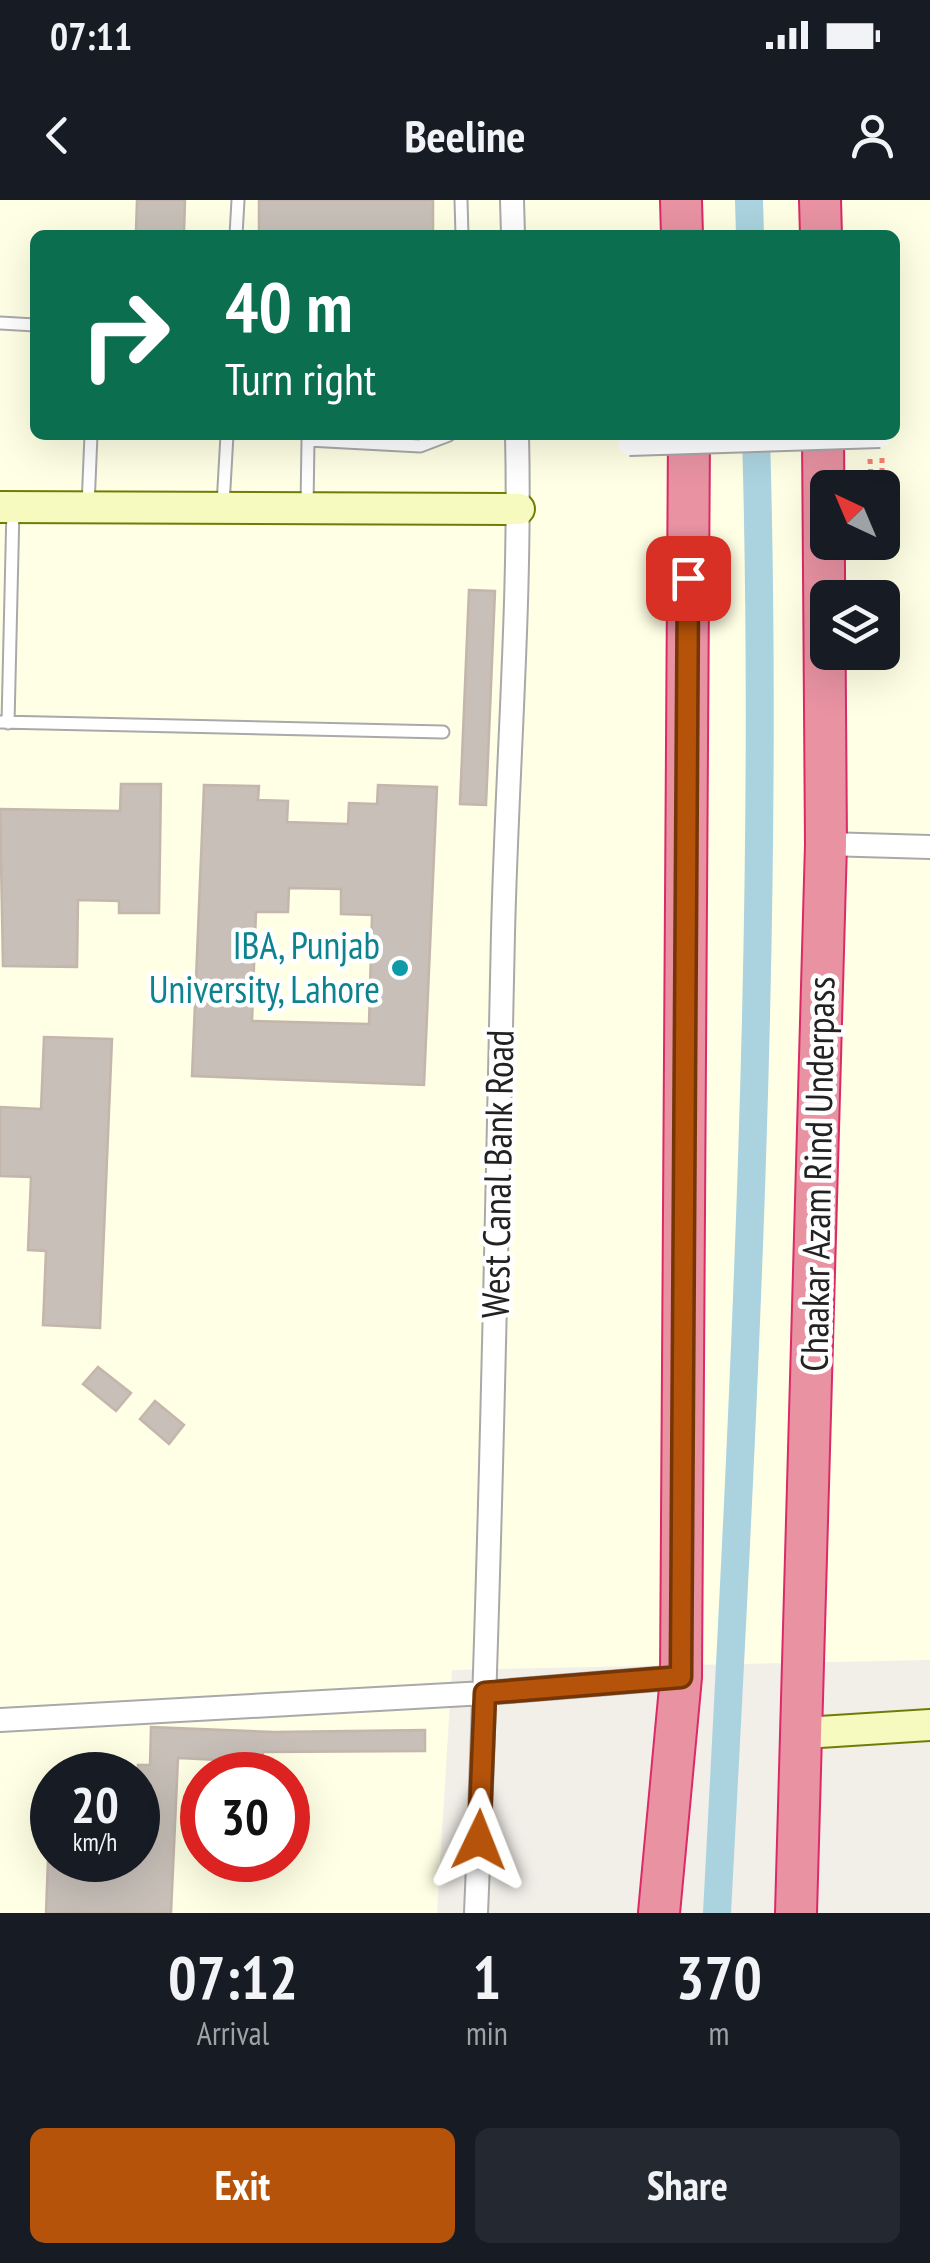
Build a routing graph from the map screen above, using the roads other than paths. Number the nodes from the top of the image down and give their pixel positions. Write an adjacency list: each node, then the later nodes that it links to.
1 (238, 200): 6 (lane)
2 (461, 200): 7 (lane)
3 (512, 200): 8 (street)
4 (681, 200): 9 (highway)
5 (820, 200): 10 (highway)
6 (236, 230)
7 (462, 230)
8 (513, 230)
9 (682, 230)
10 (821, 230)
11 (0, 323): 12 (lane)
12 (30, 325)
13 (91, 440): 25 (lane)
14 (227, 440): 27 (lane)
15 (308, 440): 23 (lane)
16 (308, 440): 17 (lane)
17 (436, 440)
18 (517, 440): 26 (street, West Canal Bank Road)
19 (688, 440): 32 (highway)
20 (822, 440): 30 (highway, Chaakar Azam Rind Underpass)
21 (628, 444): 22 (street, bridge)
22 (877, 447)
23 (307, 506): 26 (street); 27 (street)
24 (6, 507): 25 (street); 28 (lane)
25 (88, 508): 27 (street)
26 (519, 509): 33 (street, West Canal Bank Road)
27 (223, 510)
28 (4, 723): 29 (lane)
29 (443, 732)
30 (826, 844): 31 (street); 36 (highway, Chaakar Azam Rind Underpass)
31 (930, 847)
32 (681, 1677): 33 (street); 38 (highway)
33 (485, 1693): 34 (street); 37 (street, West Canal Bank Road)
34 (0, 1720)
35 (930, 1725): 36 (street)
36 (804, 1732): 39 (highway, Chaakar Azam Rind Underpass)
37 (476, 1913)
38 (660, 1913)
39 (796, 1913)

